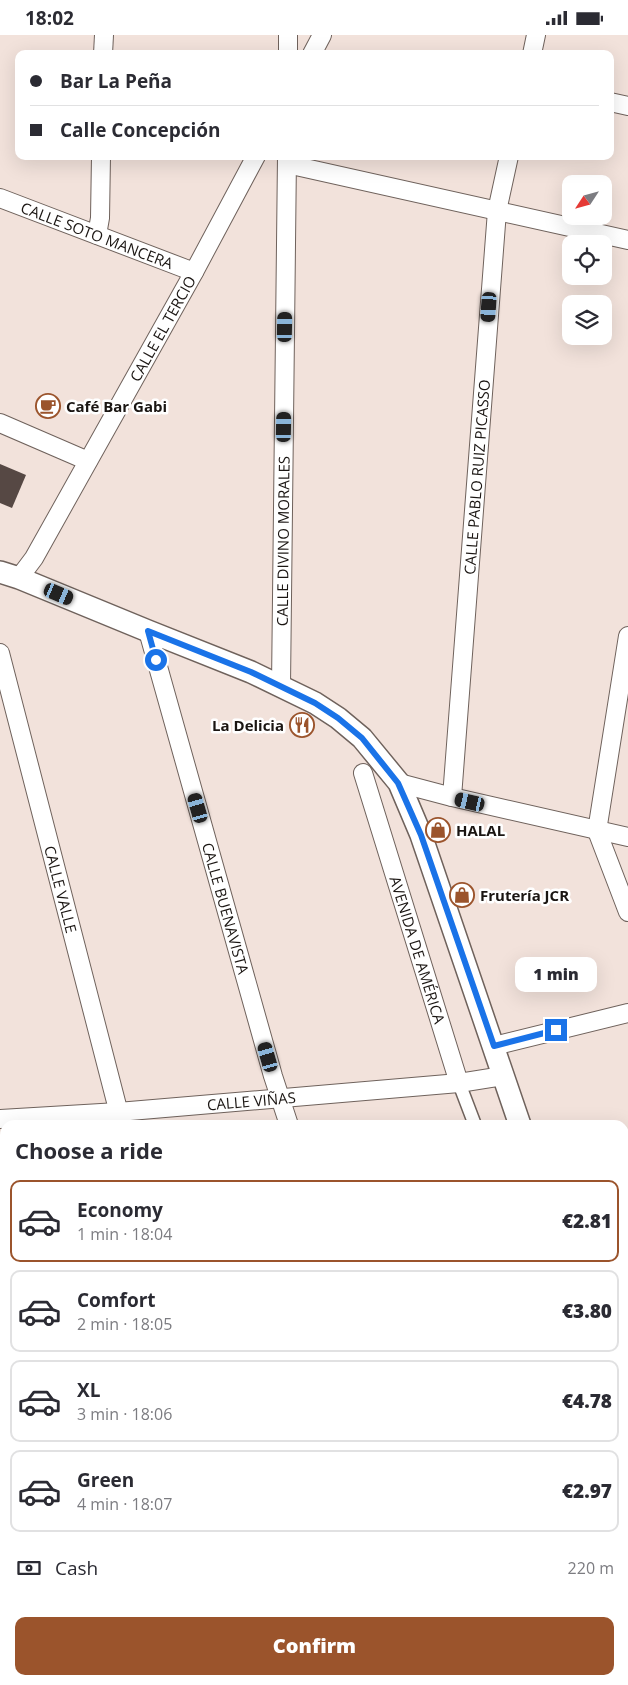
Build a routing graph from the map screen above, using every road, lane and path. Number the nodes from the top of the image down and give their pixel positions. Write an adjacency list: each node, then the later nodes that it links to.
1 (104, 35): 5 (street)
2 (288, 35): 6 (street)
3 (322, 35): 7 (street)
4 (536, 35): 8 (street)
5 (103, 50)
6 (288, 50)
7 (314, 50)
8 (533, 50)
9 (614, 103): 10 (street)
10 (628, 106)
11 (101, 160): 17 (street)
12 (254, 160): 19 (street, CALLE EL TERCIO)
13 (287, 160): 16 (street); 26 (street, CALLE DIVINO MORALES)
14 (508, 160): 16 (street, CALLE PABLO RUIZ PICASSO)
15 (0, 198): 17 (street, CALLE SOTO MANCERA)
16 (497, 211): 18 (street); 29 (street, CALLE PABLO RUIZ PICASSO)
17 (97, 235): 19 (street, CALLE SOTO MANCERA)
18 (628, 240)
19 (194, 272): 21 (street, CALLE EL TERCIO)
20 (0, 423): 21 (street)
21 (88, 461): 22 (street, CALLE EL TERCIO)
22 (10, 575): 23 (street)
23 (148, 631): 26 (street); 37 (street, CALLE BUENAVISTA)
24 (628, 636): 30 (street)
25 (0, 653): 39 (street, CALLE VALLE)
26 (280, 686): 28 (street)
27 (363, 773): 36 (street, AVENIDA DE AMÉRICA)
28 (398, 783): 29 (street); 34 (street)
29 (452, 797): 30 (street)
30 (597, 831): 31 (street); 32 (street)
31 (628, 837)
32 (628, 913)
33 (628, 1013): 34 (street)
34 (494, 1046): 35 (street)
35 (503, 1076): 36 (street, CALLE VIÑAS); 42 (street)
36 (460, 1083): 37 (street, CALLE VIÑAS); 41 (street, AVENIDA DE AMÉRICA)
37 (280, 1097): 39 (street, CALLE VIÑAS); 40 (street, CALLE BUENAVISTA)
38 (0, 1119): 39 (street, CALLE VIÑAS)
39 (120, 1119)
40 (287, 1120)
41 (472, 1120)
42 (518, 1120)

